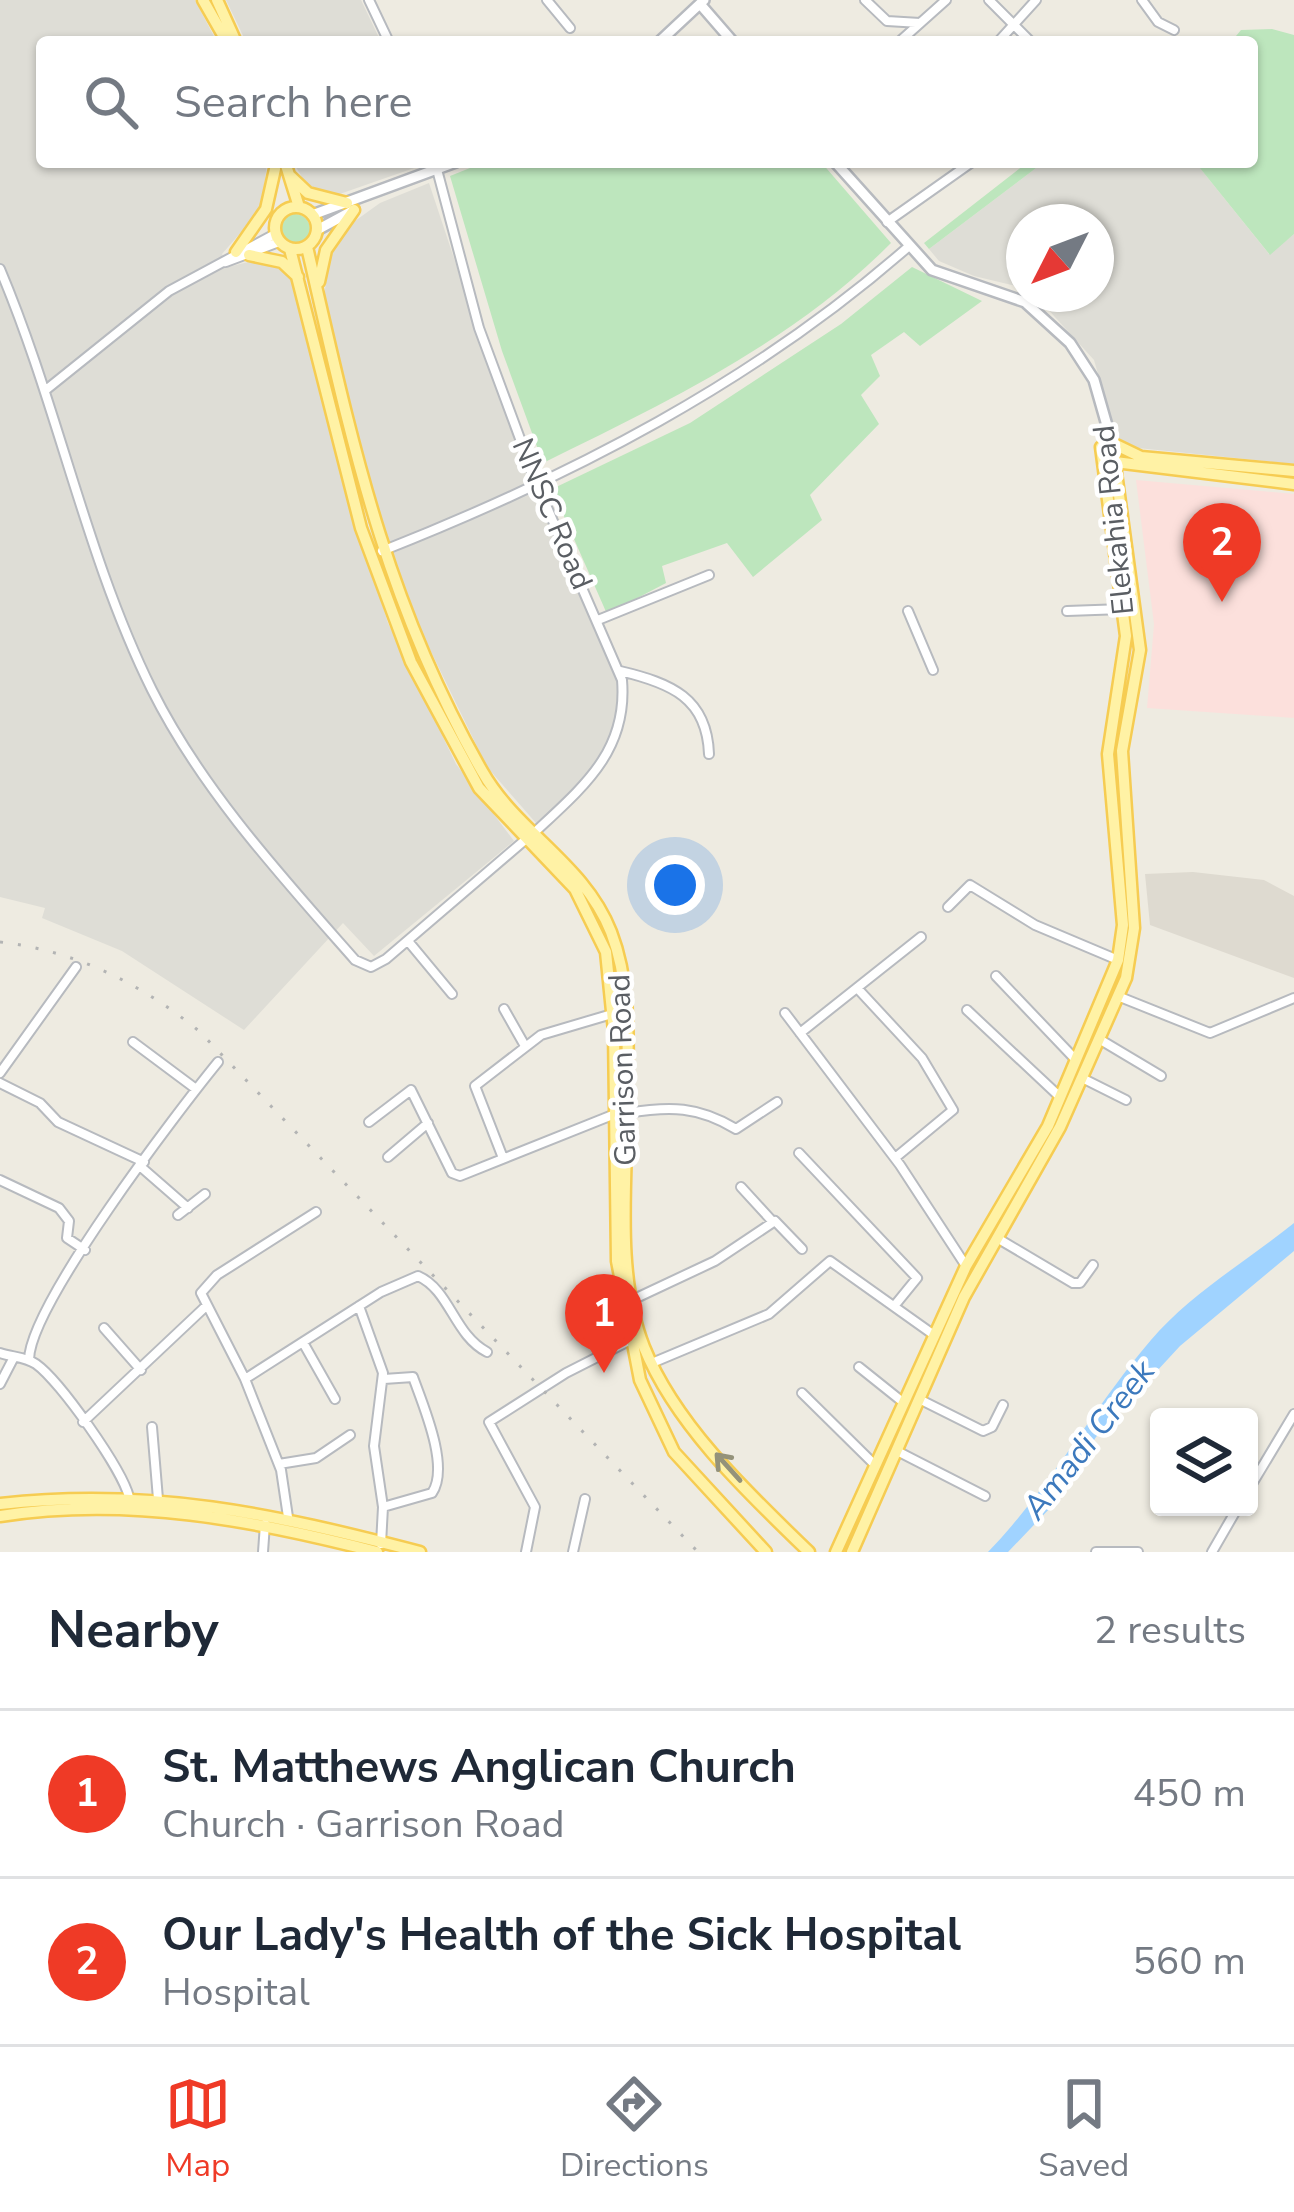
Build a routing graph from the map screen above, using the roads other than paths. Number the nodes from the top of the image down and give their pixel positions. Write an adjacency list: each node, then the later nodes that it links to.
1 (203, 0): 15 (main road)
2 (217, 0): 16 (main road)
3 (369, 0): 17 (street)
4 (547, 0): 13 (street)
5 (865, 0): 11 (street)
6 (946, 0): 11 (street)
7 (989, 0): 12 (street)
8 (1036, 0): 12 (street)
9 (1142, 0): 14 (street)
10 (702, 2): 18 (street); 19 (street)
11 (920, 23): 20 (street)
12 (1014, 24): 21 (street); 22 (street)
13 (570, 28)
14 (1174, 30)
15 (224, 36)
16 (233, 36)
17 (386, 36)
18 (665, 36)
19 (728, 36)
20 (906, 36)
21 (1003, 36)
22 (1025, 36)
23 (277, 168): 39 (main road)
24 (279, 168): 32 (main road)
25 (282, 168): 30 (main road)
26 (432, 168): 31 (street)
27 (437, 168): 49 (street, NNSC Road)
28 (840, 168): 34 (street, Elekahia Road)
29 (964, 168): 34 (street)
30 (290, 176): 31 (main road); 32 (main road)
31 (351, 207): 33 (street); 35 (street); 42 (main road)
32 (292, 208): 33 (main road); 36 (main road)
33 (312, 215): 35 (main road)
34 (887, 222): 38 (street, Elekahia Road)
35 (317, 230): 37 (main road)
36 (281, 242): 37 (main road); 39 (street); 41 (main road, Garrison Road)
37 (307, 247): 42 (main road, Garrison Road)
38 (908, 247): 44 (street, Elekahia Road); 49 (street)
39 (243, 254): 41 (main road); 43 (street)
40 (0, 268): 43 (street)
41 (300, 279): 61 (main road, Garrison Road)
42 (317, 291): 52 (main road, Garrison Road)
43 (47, 389): 64 (street)
44 (1107, 445): 45 (main road, Elekahia Road); 46 (main road); 48 (main road, Elekahia Road)
45 (1116, 463): 46 (main road); 48 (main road); 51 (main road, Elekahia Road)
46 (1143, 463): 47 (main road); 50 (main road); 51 (main road)
47 (1294, 471)
48 (1105, 478): 54 (main road, Elekahia Road)
49 (536, 482): 52 (street); 57 (street, NNSC Road)
50 (1294, 484)
51 (1120, 488): 70 (main road, Elekahia Road)
52 (381, 551): 61 (main road, Garrison Road)
53 (709, 575): 57 (street)
54 (1123, 609): 56 (street); 65 (main road, Elekahia Road)
55 (908, 611): 58 (street)
56 (1067, 611)
57 (598, 620): 59 (street, NNSC Road)
58 (933, 670)
59 (620, 671): 60 (street); 61 (street, NNSC Road)
60 (709, 754)
61 (530, 836): 64 (street, NNSC Road); 74 (main road, Garrison Road); 90 (main road, Garrison Road)
62 (948, 907): 65 (street)
63 (921, 937): 68 (street)
64 (408, 941): 69 (street)
65 (1118, 960): 80 (main road, Elekahia Road)
66 (76, 967): 82 (street)
67 (996, 976): 80 (street)
68 (858, 989): 76 (street); 96 (street)
69 (452, 994)
70 (1120, 997): 71 (street); 77 (main road, Elekahia Road)
71 (1294, 998)
72 (504, 1009): 79 (street)
73 (967, 1010): 87 (street)
74 (614, 1013): 79 (street); 90 (main road, Garrison Road)
75 (785, 1013): 76 (street)
76 (800, 1033): 96 (street)
77 (1100, 1039): 83 (street); 84 (main road, Elekahia Road)
78 (133, 1042): 86 (street)
79 (525, 1046): 95 (street)
80 (1076, 1060): 87 (main road, Elekahia Road)
81 (218, 1062): 86 (street)
82 (0, 1073)
83 (1161, 1076)
84 (1082, 1078): 88 (street); 105 (main road, Elekahia Road)
85 (0, 1083): 97 (street)
86 (196, 1089): 97 (street)
87 (1060, 1097): 108 (main road, Elekahia Road)
88 (1126, 1100)
89 (777, 1102): 90 (street)
90 (621, 1113): 95 (street); 110 (main road, Garrison Road); 116 (main road, Garrison Road)
91 (369, 1122): 92 (street)
92 (428, 1123): 94 (street); 95 (street)
93 (799, 1153): 112 (street)
94 (388, 1157)
95 (502, 1158)
96 (895, 1158): 108 (street)
97 (143, 1164): 101 (street); 107 (street)
98 (0, 1180): 107 (street)
99 (741, 1186): 104 (street)
100 (205, 1194): 101 (street)
101 (188, 1208): 103 (street)
102 (316, 1212): 113 (street)
103 (178, 1215)
104 (773, 1222): 106 (street); 110 (street)
105 (995, 1237): 109 (street); 130 (main road, Elekahia Road)
106 (802, 1249)
107 (85, 1250): 121 (street)
108 (966, 1265): 115 (main road, Elekahia Road)
109 (1093, 1265)
110 (632, 1300): 122 (main road, Garrison Road)
111 (359, 1306): 117 (street); 118 (street); 126 (street)
112 (895, 1306): 115 (street); 122 (street)
113 (204, 1307): 124 (street); 125 (street)
114 (104, 1328): 124 (street)
115 (934, 1335): 131 (main road, Elekahia Road)
116 (629, 1341): 156 (street); 158 (main road, Garrison Road)
117 (304, 1346): 125 (street); 129 (street)
118 (487, 1352)
119 (0, 1353): 120 (street)
120 (14, 1357): 121 (street); 127 (street)
121 (29, 1360): 134 (street)
122 (652, 1363): 159 (main road, Garrison Road, one-way to 122)
123 (859, 1367): 131 (street)
124 (141, 1370): 134 (street)
125 (245, 1379): 138 (street)
126 (384, 1379): 146 (street); 146 (street)
127 (0, 1384)
128 (802, 1393): 139 (street)
129 (335, 1399)
130 (919, 1400): 132 (street); 137 (main road, Elekahia Road)
131 (904, 1403): 139 (main road, Elekahia Road)
132 (1004, 1406)
133 (1294, 1414): 140 (street)
134 (83, 1422): 142 (street)
135 (152, 1426): 143 (street)
136 (350, 1435): 138 (street)
137 (897, 1451): 141 (street); 161 (main road, Elekahia Road)
138 (279, 1465): 149 (street)
139 (876, 1466): 160 (main road, Elekahia Road)
140 (1258, 1475)
141 (985, 1496)
142 (129, 1497): 143 (main road); 145 (main road)
143 (158, 1498): 149 (main road)
144 (585, 1499): 157 (street)
145 (0, 1504)
146 (383, 1507): 152 (street)
147 (0, 1516): 150 (main road)
148 (1233, 1516): 164 (street)
149 (289, 1517): 152 (main road)
150 (265, 1524): 151 (main road); 154 (street)
151 (340, 1547): 152 (main road)
152 (379, 1548): 153 (main road)
153 (402, 1550): 155 (main road)
154 (262, 1552)
155 (420, 1552)
156 (526, 1552)
157 (572, 1552)
158 (766, 1552)
159 (809, 1552)
160 (836, 1552)
161 (852, 1552)
162 (1096, 1552): 163 (street)
163 (1138, 1552)
164 (1212, 1552)

